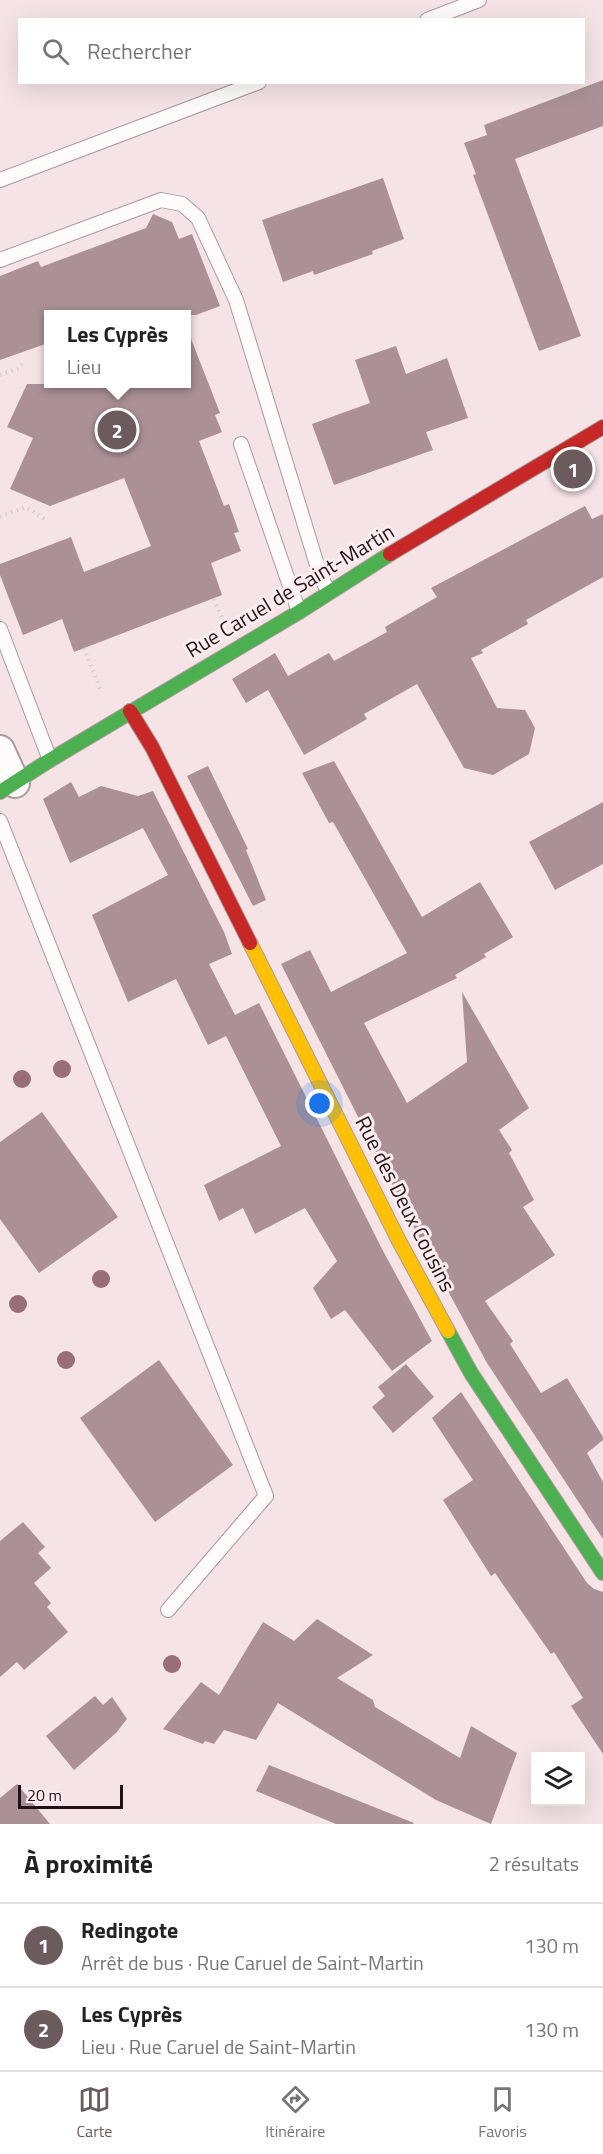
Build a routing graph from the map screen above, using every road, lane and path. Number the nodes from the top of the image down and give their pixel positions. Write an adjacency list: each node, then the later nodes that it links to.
1 (479, 0): 2 (lane)
2 (432, 18)
3 (254, 84): 4 (lane)
4 (0, 180)
5 (0, 260): 12 (lane)
6 (23, 361): 7 (path)
7 (0, 375)
8 (603, 427): 12 (street, Rue Caruel de Saint-Martin)
9 (242, 444): 14 (lane)
10 (0, 517): 11 (path)
11 (48, 521)
12 (329, 592): 14 (street, Rue Caruel de Saint-Martin)
13 (214, 598): 15 (path)
14 (299, 612): 19 (street, Rue Caruel de Saint-Martin)
15 (225, 627)
16 (0, 629): 21 (lane)
17 (84, 648): 18 (path)
18 (104, 700)
19 (130, 711): 21 (street, Rue Caruel de Saint-Martin); 24 (street, Rue des Deux Cousins)
20 (0, 750): 22 (street)
21 (50, 760): 22 (street, Rue Caruel de Saint-Martin)
22 (7, 788)
23 (0, 821): 25 (lane)
24 (603, 1573)
25 (168, 1610)

